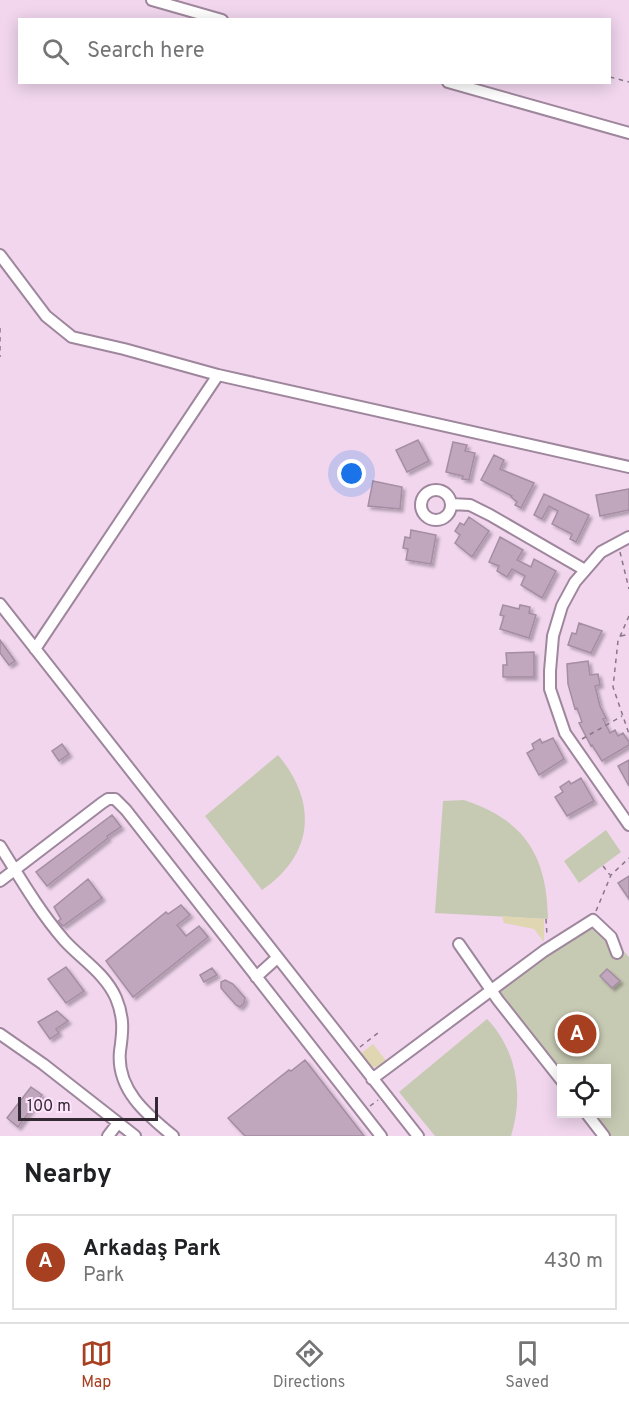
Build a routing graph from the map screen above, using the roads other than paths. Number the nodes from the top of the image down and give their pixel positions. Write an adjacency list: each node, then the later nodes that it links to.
1 (152, 0): 2 (street)
2 (215, 18)
3 (454, 84): 4 (street)
4 (629, 133)
5 (0, 255): 6 (street)
6 (218, 375): 7 (street); 12 (street)
7 (629, 467)
8 (451, 504): 10 (street)
9 (624, 539): 10 (street)
10 (585, 570): 13 (street)
11 (0, 604): 12 (street)
12 (34, 649): 19 (street)
13 (629, 825)
14 (0, 846): 15 (street)
15 (15, 870): 16 (street); 20 (street); 29 (street)
16 (0, 881)
17 (459, 944): 21 (street)
18 (617, 953): 21 (street)
19 (277, 957): 20 (street); 24 (street)
20 (256, 976): 30 (street)
21 (491, 991): 23 (street); 24 (street)
22 (0, 1034): 26 (street)
23 (557, 1076)
24 (372, 1079): 31 (street)
25 (591, 1118): 32 (street)
26 (118, 1123): 27 (street); 28 (street)
27 (108, 1136)
28 (135, 1136)
29 (173, 1136)
30 (381, 1136)
31 (418, 1136)
32 (604, 1136)

